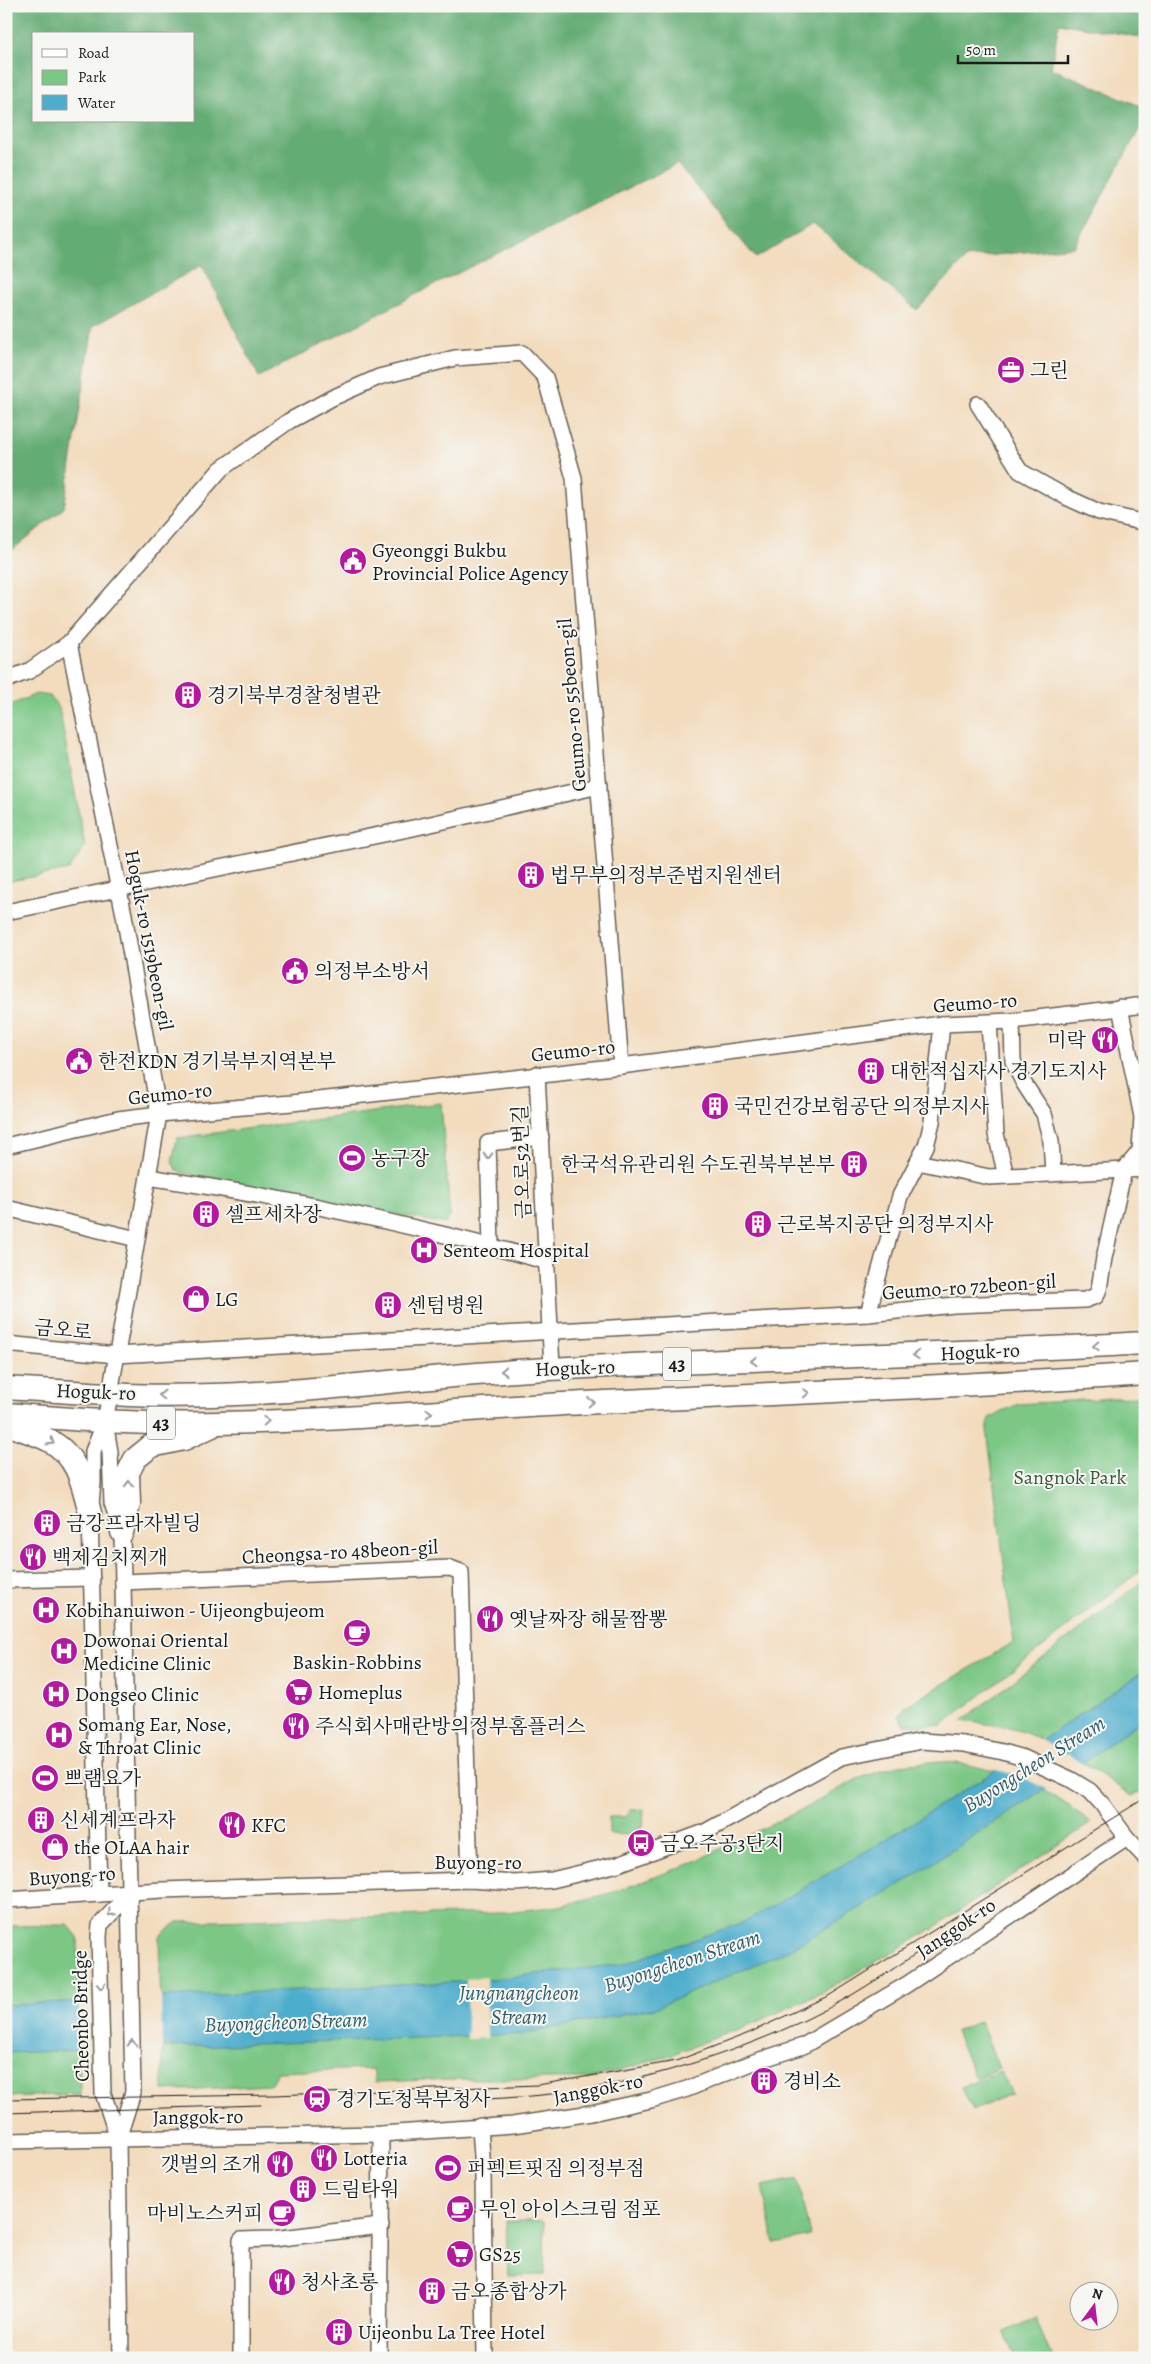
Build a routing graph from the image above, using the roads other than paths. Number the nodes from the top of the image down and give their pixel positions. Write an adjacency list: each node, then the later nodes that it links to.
1 (978, 404): 2 (street)
2 (1145, 523)
3 (69, 643): 4 (street); 5 (street, Geumo-ro 55beon-gil); 6 (street, Hoguk-ro 1519beon-gil)
4 (6, 680)
5 (599, 786): 6 (street); 13 (street, Geumo-ro 55beon-gil)
6 (119, 889): 7 (street); 15 (street, Hoguk-ro 1519beon-gil)
7 (6, 912)
8 (1145, 1005): 9 (street, Geumo-ro)
9 (1120, 1007): 10 (street, Geumo-ro); 20 (street)
10 (1012, 1022): 11 (street, Geumo-ro); 21 (street)
11 (989, 1023): 12 (street, Geumo-ro); 22 (street)
12 (942, 1024): 13 (street, Geumo-ro); 18 (street, Geumo-ro 72beon-gil)
13 (620, 1066): 14 (street, Geumo-ro)
14 (537, 1074): 15 (street, Geumo-ro); 16 (street, 금오로52번길)
15 (159, 1114): 17 (street, Geumo-ro); 23 (street, Hoguk-ro 1519beon-gil)
16 (541, 1138): 26 (street, one-way to 26); 27 (street, 금오로52번길)
17 (6, 1146)
18 (918, 1162): 22 (street); 28 (street, Geumo-ro 72beon-gil)
19 (1145, 1169): 20 (street)
20 (1124, 1170): 21 (street); 28 (street, Geumo-ro 72beon-gil)
21 (1053, 1172): 22 (street)
22 (1006, 1176)
23 (148, 1177): 25 (street, Hoguk-ro 1519beon-gil); 26 (street)
24 (6, 1208): 25 (street)
25 (136, 1239): 32 (street, Hoguk-ro 1519beon-gil)
26 (491, 1246): 27 (street)
27 (545, 1261): 29 (street, 금오로52번길)
28 (868, 1314): 29 (street, 금오로)
29 (548, 1331): 32 (street, 금오로); 33 (street, 금오로52번길)
30 (1145, 1343): 33 (main road, Hoguk-ro / 43, one-way to 33)
31 (6, 1344): 32 (street, 금오로)
32 (116, 1355): 36 (street, Hoguk-ro 1519beon-gil)
33 (552, 1368): 36 (main road, Hoguk-ro / 43, one-way to 36)
34 (1145, 1374): 39 (main road, Hoguk-ro / 43, one-way to 34)
35 (6, 1388): 36 (main road, Hoguk-ro / 43)
36 (108, 1394): 37 (street, Hoguk-ro 1519beon-gil)
37 (105, 1422): 38 (main road, Hoguk-ro / 43); 39 (main road, Hoguk-ro / 43); 40 (street); 41 (street)
38 (8, 1423): 40 (main road, one-way to 40)
39 (218, 1423): 41 (main road, Hoguk-ro, one-way to 39)
40 (90, 1513): 42 (street)
41 (122, 1532): 44 (street)
42 (92, 1578): 43 (street); 49 (street)
43 (6, 1580)
44 (123, 1582): 47 (street, Cheongsa-ro 48beon-gil); 48 (street)
45 (1127, 1838): 46 (street); 47 (street, Buyong-ro); 51 (street, Janggok-ro)
46 (1145, 1857)
47 (470, 1880): 48 (street, Buyong-ro)
48 (130, 1892): 49 (street, Buyong-ro); 53 (street, one-way to 48); 53 (street, Cheonbo Bridge, one-way to 53)
49 (99, 1894): 50 (street, Buyong-ro)
50 (6, 1900)
51 (480, 2126): 52 (street, Janggok-ro); 59 (street)
52 (381, 2134): 53 (street, Janggok-ro); 55 (street)
53 (118, 2139): 54 (street, Janggok-ro); 56 (street)
54 (6, 2141)
55 (381, 2226): 57 (street); 58 (street)
56 (121, 2358)
57 (241, 2358)
58 (379, 2358)
59 (485, 2358)

